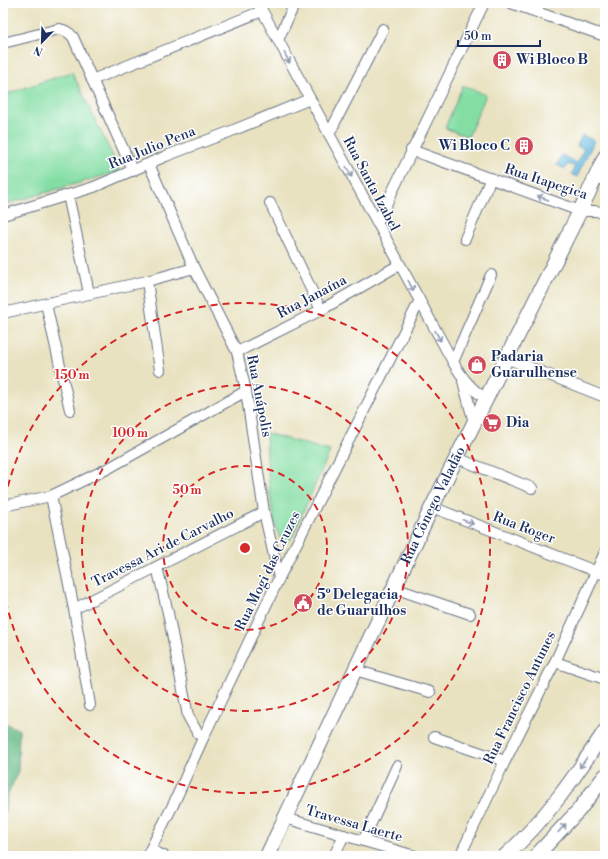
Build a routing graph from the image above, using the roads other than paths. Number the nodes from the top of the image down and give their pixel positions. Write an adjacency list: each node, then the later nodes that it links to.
1 (295, 3): 7 (street)
2 (484, 3): 12 (street)
3 (511, 3): 6 (street)
4 (260, 7): 7 (street, Rua Santa Izabel); 9 (street)
5 (383, 29): 11 (street)
6 (605, 36)
7 (278, 40): 10 (street, Rua Santa Izabel, one-way to 10)
8 (3, 43): 9 (street)
9 (92, 80): 15 (street)
10 (310, 99): 11 (street, Rua Santa Izabel); 14 (street, Rua Julio Pena)
11 (329, 134): 22 (street, Rua Santa Izabel, one-way to 22)
12 (411, 150): 16 (street, Rua Itapegica); 22 (street)
13 (605, 157): 19 (street, Rua Cônego Valadão)
14 (149, 164): 15 (street, Rua Julio Pena); 25 (street, Rua Anápolis)
15 (133, 171): 17 (street, Rua Julio Pena)
16 (491, 178): 19 (street, Rua Itapegica, one-way to 16); 23 (street)
17 (68, 195): 21 (street, Rua Julio Pena); 28 (street)
18 (270, 203): 31 (street)
19 (580, 211): 20 (street, Rua Itapegica); 34 (street, Rua Cônego Valadão)
20 (605, 214)
21 (3, 215)
22 (376, 223): 24 (street, Rua Santa Izabel)
23 (465, 239)
24 (400, 265): 29 (street, Rua Santa Izabel, one-way to 29); 31 (street, Rua Janaína)
25 (194, 268): 27 (street); 33 (street, Rua Anápolis)
26 (491, 275): 35 (street)
27 (147, 280): 28 (street); 36 (street)
28 (89, 294): 30 (street)
29 (419, 302): 35 (street, Rua Santa Izabel, one-way to 35); 52 (street, Rua Mogi das Cruzes)
30 (46, 304): 32 (street); 41 (street)
31 (321, 310): 33 (street, Rua Janaína)
32 (3, 313)
33 (237, 352): 38 (street, Rua Anápolis)
34 (506, 358): 39 (street); 40 (street, Rua Cônego Valadão)
35 (453, 362): 37 (street, Rua Santa Izabel)
36 (160, 370)
37 (462, 377): 40 (street, Rua Santa Izabel); 42 (street, Rua Santa Izabel)
38 (246, 391): 45 (street); 48 (street, Rua Anápolis)
39 (605, 397)
40 (486, 399): 42 (street, Rua Cônego Valadão)
41 (70, 410)
42 (474, 423): 43 (street, Rua Cônego Valadão)
43 (457, 458): 44 (street); 47 (street, Rua Cônego Valadão)
44 (532, 488)
45 (51, 496): 46 (street); 54 (street)
46 (3, 506)
47 (432, 507): 51 (street, Rua Roger, one-way to 51); 53 (street, Rua Cônego Valadão)
48 (264, 512): 50 (street, Travessa Ari de Carvalho); 52 (street, Rua Anápolis)
49 (605, 552): 51 (street, Rua Francisco Antunes)
50 (157, 567): 54 (street, Travessa Ari de Carvalho); 63 (street)
51 (600, 573): 56 (street, Rua Francisco Antunes)
52 (279, 578): 63 (street, Rua Mogi das Cruzes)
53 (394, 588): 55 (street); 57 (street, Rua Cônego Valadão)
54 (74, 610): 60 (street)
55 (470, 614)
56 (555, 662): 58 (street); 64 (street, Rua Francisco Antunes)
57 (355, 670): 59 (street); 67 (street, Rua Cônego Valadão)
58 (605, 680)
59 (430, 692)
60 (90, 705)
61 (605, 731): 77 (street, one-way to 77)
62 (434, 737): 64 (street)
63 (203, 738): 70 (street, Rua Mogi das Cruzes)
64 (505, 761): 76 (street, Rua Francisco Antunes)
65 (397, 766): 69 (street)
66 (605, 776): 71 (street, one-way to 66)
67 (285, 818): 68 (street, Travessa Laerte); 73 (street, Rua Cônego Valadão)
68 (344, 835): 69 (street, Travessa Laerte); 74 (street)
69 (363, 841): 75 (street, Travessa Laerte)
70 (149, 853): 72 (street)
71 (539, 855)
72 (164, 856)
73 (267, 856)
74 (334, 856)
75 (415, 856)
76 (460, 856)
77 (505, 856)

